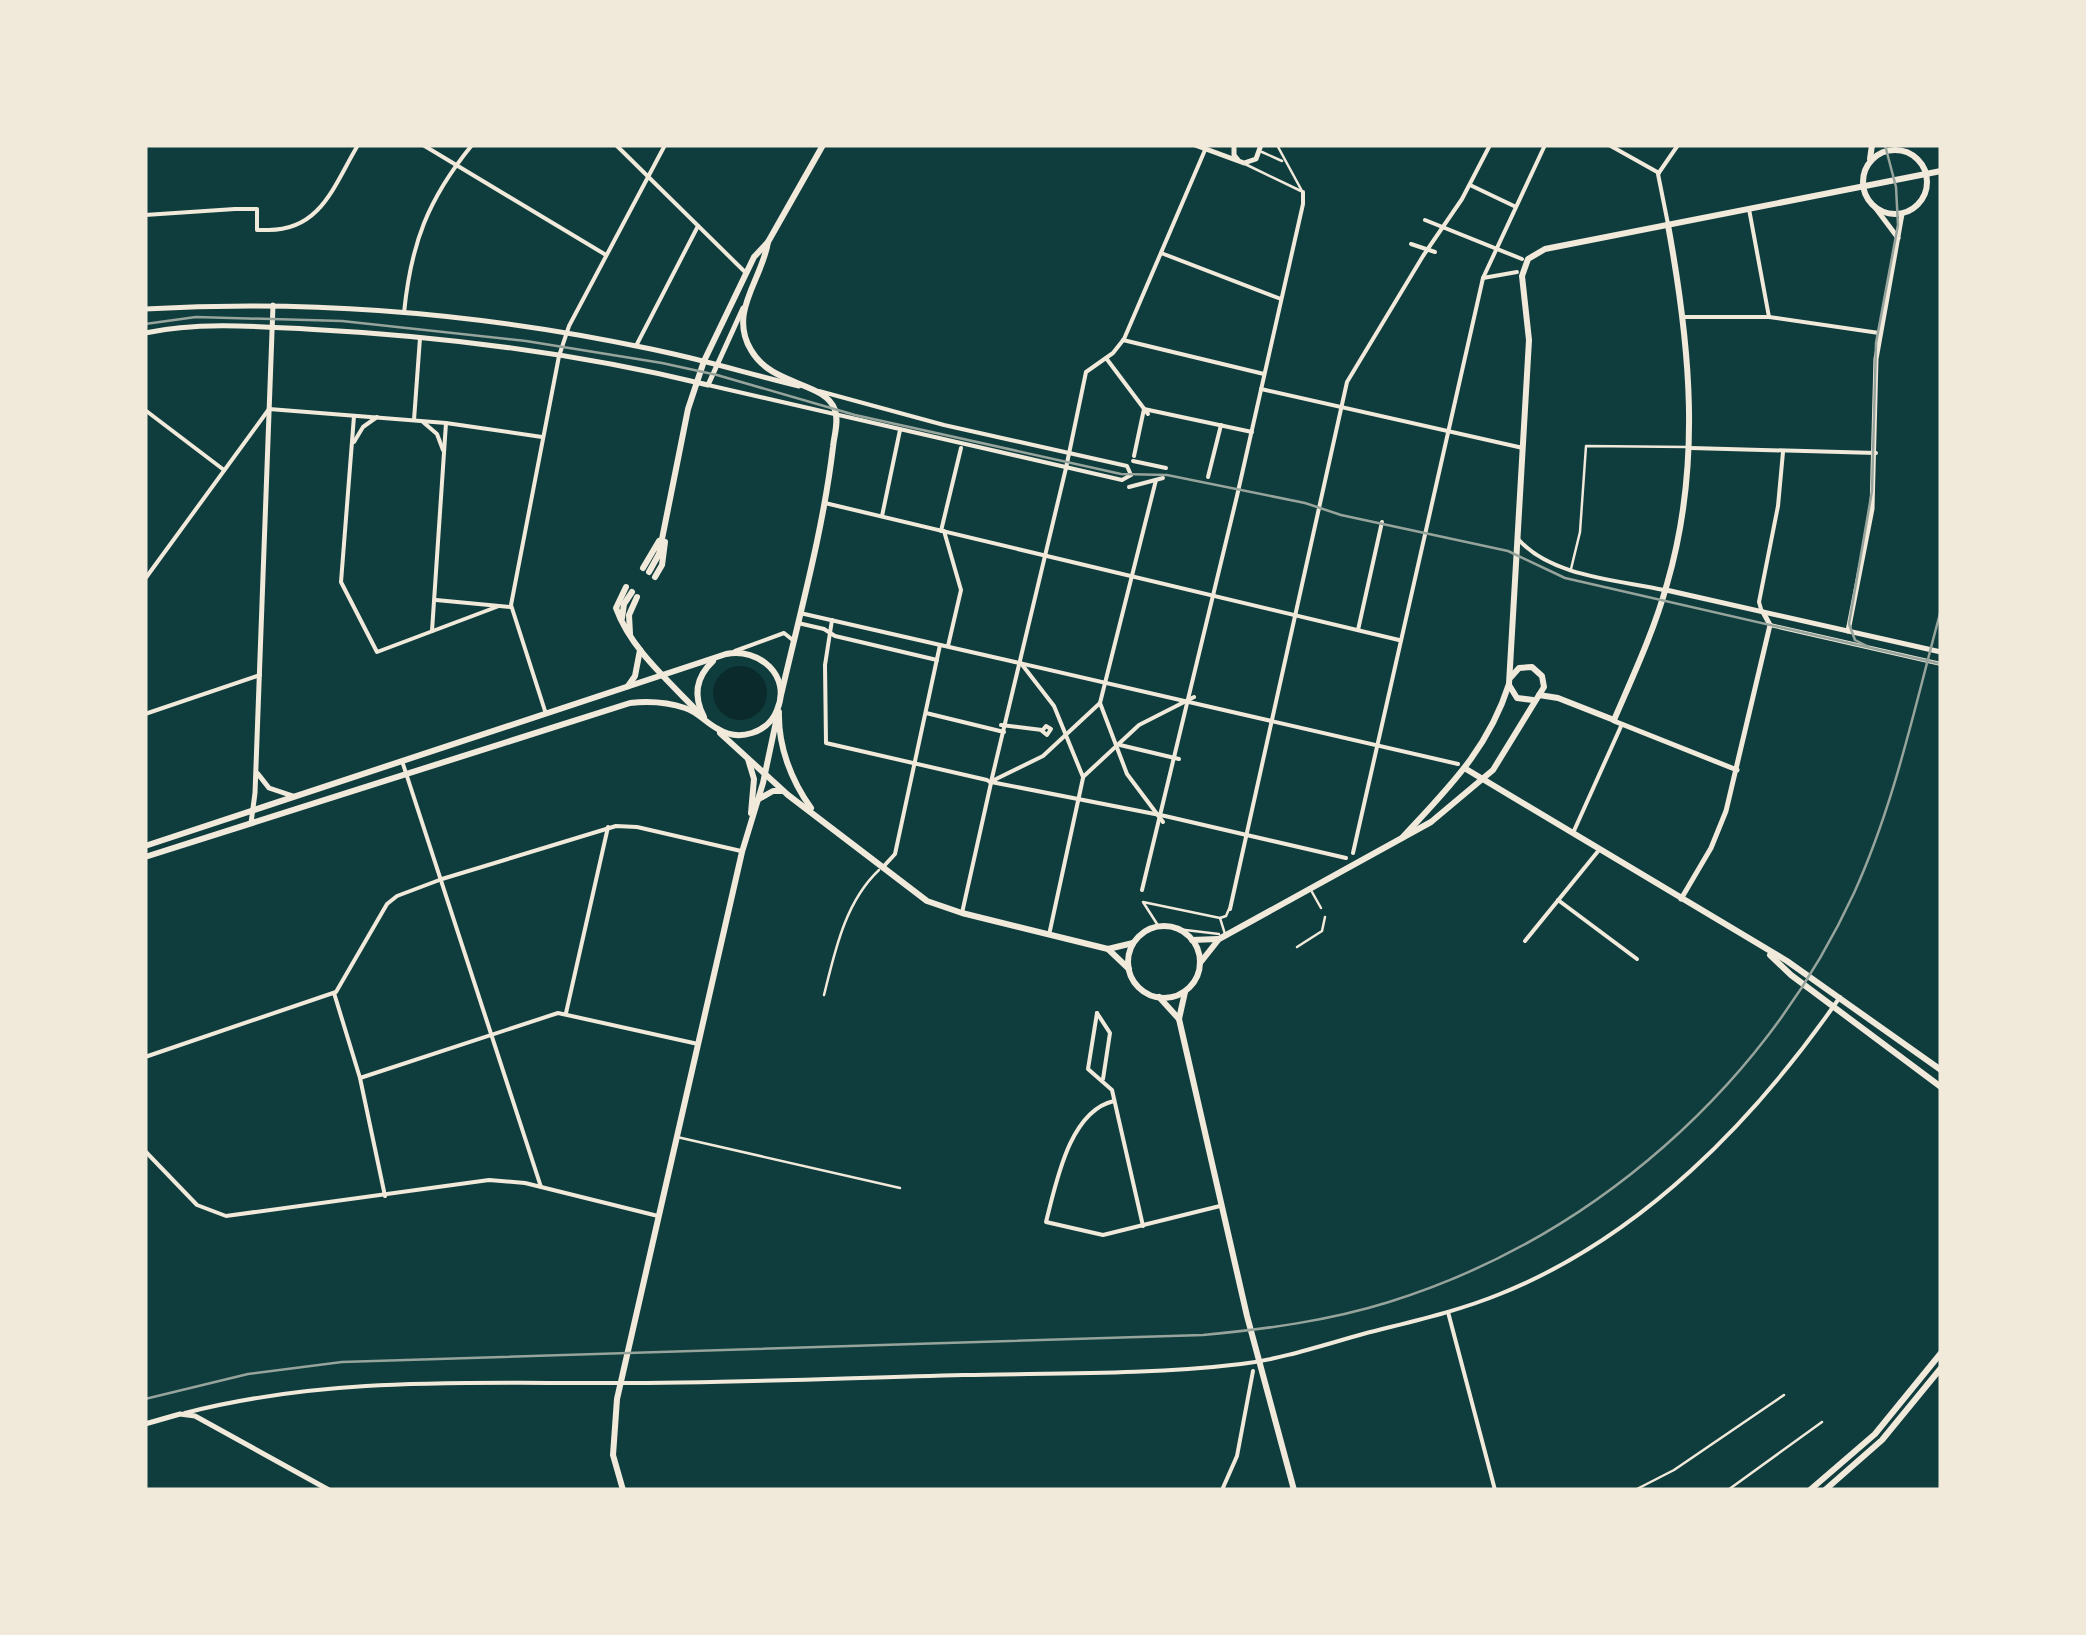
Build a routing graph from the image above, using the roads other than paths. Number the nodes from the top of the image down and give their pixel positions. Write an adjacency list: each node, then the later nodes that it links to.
1 (358, 145): 37 (street)
2 (424, 145): 22 (street)
3 (472, 145): 22 (street)
4 (616, 145): 26 (street)
5 (665, 145): 26 (street)
6 (822, 145): 44 (main road)
7 (1195, 145): 17 (street)
8 (1234, 145): 19 (street)
9 (1277, 145): 20 (lane)
10 (1490, 145): 27 (street)
11 (1545, 145): 32 (street)
12 (1609, 145): 24 (street)
13 (1678, 145): 24 (street)
14 (1872, 145): 21 (main road)
15 (1904, 145): 18 (main road)
16 (1259, 148): 19 (street); 20 (lane)
17 (1205, 150): 19 (street); 49 (street)
18 (1920, 161): 21 (main road); 25 (main road)
19 (1241, 162): 29 (lane)
20 (1284, 162): 29 (lane)
21 (1868, 165): 28 (main road)
22 (456, 166): 50 (street); 59 (street)
23 (1941, 171): 25 (main road)
24 (1659, 173): 40 (street)
25 (1926, 174): 28 (main road); 36 (main road)
26 (647, 176): 41 (street); 50 (street)
27 (1470, 185): 31 (street); 32 (street)
28 (1863, 186): 33 (main road); 34 (main road)
29 (1303, 192): 55 (street)
30 (1450, 198): 31 (street)
31 (1460, 203): 38 (street)
32 (1514, 206): 46 (street)
33 (1874, 206): 36 (main road); 43 (street)
34 (1749, 209): 40 (main road); 61 (street)
35 (1443, 213): 38 (street)
36 (1902, 214): 43 (street)
37 (145, 216)
38 (1450, 216): 42 (street)
39 (1424, 220): 42 (street)
40 (1668, 225): 60 (main road); 94 (main road)
41 (698, 226): 53 (street); 68 (street)
42 (1442, 228): 46 (street); 47 (street)
43 (1898, 238): 64 (street)
44 (768, 242): 53 (main road); 57 (main road)
45 (1412, 244): 47 (street)
46 (1496, 248): 51 (street); 54 (street)
47 (1428, 249): 48 (street); 80 (street)
48 (1435, 252)
49 (1161, 253): 55 (street); 67 (street)
50 (606, 255): 65 (street)
51 (1522, 259)
52 (1517, 272): 54 (street)
53 (746, 273): 71 (main road)
54 (1483, 278): 91 (street)
55 (1282, 299): 73 (street)
56 (273, 304): 58 (street); 59 (street); 62 (street)
57 (744, 306): 72 (street); 76 (main road)
58 (145, 309)
59 (404, 314): 65 (street)
60 (1684, 317): 61 (street); 95 (main road)
61 (1769, 317): 64 (street)
62 (272, 328): 63 (street); 66 (street); 79 (street)
63 (145, 333)
64 (1879, 333): 99 (street)
65 (566, 334): 68 (street); 69 (street)
66 (420, 338): 69 (street); 86 (street)
67 (1123, 340): 70 (street); 73 (street)
68 (636, 346): 71 (street)
69 (559, 356): 74 (street); 92 (street)
70 (1106, 358): 82 (street); 98 (street)
71 (704, 362): 72 (street); 74 (main road)
72 (716, 365): 75 (street); 76 (street)
73 (1264, 378): 78 (street)
74 (696, 382): 75 (street); 111 (main road)
75 (708, 385): 84 (street)
76 (799, 386): 77 (main road)
77 (814, 390): 84 (main road); 98 (street)
78 (1261, 390): 80 (street); 90 (street)
79 (268, 408): 83 (street); 103 (street); 145 (street)
80 (1341, 408): 91 (street); 125 (street)
81 (145, 410): 103 (street)
82 (1146, 411): 88 (street); 102 (street)
83 (354, 414): 85 (street); 96 (street)
84 (837, 416): 89 (street); 108 (main road)
85 (383, 417): 86 (street); 96 (street)
86 (413, 420): 87 (street); 100 (street)
87 (446, 423): 92 (street); 100 (street)
88 (1220, 425): 90 (street); 105 (street)
89 (900, 430): 101 (street); 109 (street)
90 (1252, 432): 119 (street)
91 (1448, 432): 94 (street); 135 (street)
92 (543, 437): 122 (street)
93 (961, 448): 112 (street)
94 (1523, 448): 113 (main road)
95 (1688, 448): 97 (street); 115 (lane); 118 (main road)
96 (351, 452): 130 (street)
97 (1782, 452): 99 (street); 123 (street)
98 (1069, 453): 101 (street); 101 (street)
99 (1876, 453): 131 (street)
100 (444, 460): 120 (street)
101 (1066, 468): 114 (street)
102 (1166, 468)
103 (224, 470): 117 (street)
104 (1163, 478): 106 (street)
105 (1208, 478)
106 (1156, 480): 107 (street); 116 (street)
107 (1128, 487)
108 (825, 503): 109 (street); 124 (main road)
109 (882, 516): 112 (street)
110 (1382, 522): 129 (street)
111 (665, 526): 111 (main road)
112 (943, 531): 114 (street); 138 (street)
113 (1516, 536): 115 (street); 148 (main road)
114 (1046, 556): 116 (street); 143 (street)
115 (1571, 569): 118 (street)
116 (1133, 576): 119 (street); 147 (street)
117 (145, 579)
118 (1665, 590): 123 (street); 158 (main road)
119 (1213, 596): 125 (street); 151 (street)
120 (434, 600): 121 (street); 130 (street)
121 (499, 606): 122 (street); 130 (street)
122 (511, 608): 156 (street)
123 (1763, 612): 128 (street); 131 (street)
124 (800, 613): 126 (street); 127 (main road)
125 (1296, 616): 129 (street); 157 (street)
126 (832, 620): 132 (street); 137 (street)
127 (798, 623): 132 (street); 134 (main road)
128 (1770, 626): 136 (street); 171 (street)
129 (1358, 630): 135 (street)
130 (432, 631)
131 (1848, 631): 136 (street); 140 (street)
132 (829, 632): 142 (street); 167 (street)
133 (631, 638): 133 (main road); 139 (main road)
134 (794, 641): 141 (street); 152 (main road)
135 (1401, 641): 162 (street)
136 (1846, 642): 144 (street)
137 (940, 645): 138 (street); 142 (street)
138 (948, 646): 143 (street)
139 (640, 650): 146 (main road); 149 (main road)
140 (1941, 652)
141 (723, 655): 146 (main road); 152 (main road); 159 (main road)
142 (937, 660): 154 (street)
143 (1017, 661): 147 (street); 160 (street); 161 (street)
144 (1941, 664)
145 (260, 675): 155 (street); 170 (street)
146 (664, 675): 149 (main road); 159 (main road)
147 (1108, 680): 151 (street); 153 (street)
148 (1510, 681): 150 (main road); 150 (main road); 169 (main road)
149 (619, 690): 156 (main road)
150 (1537, 697): 158 (main road); 175 (main road)
151 (1191, 699): 157 (street); 163 (street); 165 (street)
152 (780, 702): 159 (main road); 173 (main road); 183 (main road)
153 (1100, 703): 161 (street); 163 (street)
154 (925, 713): 160 (street); 167 (street)
155 (145, 714)
156 (546, 714): 166 (main road)
157 (1272, 721): 162 (street); 188 (street)
158 (1618, 722): 171 (street); 187 (street)
159 (711, 724): 164 (main road); 172 (main road)
160 (1003, 728): 161 (street); 176 (street)
161 (1064, 733): 174 (street); 176 (street)
162 (1378, 744): 168 (street); 193 (street)
163 (1118, 745): 165 (street); 174 (street); 184 (street)
164 (741, 750): 173 (main road); 182 (main road)
165 (1176, 758): 184 (street)
166 (402, 761): 172 (street); 178 (main road)
167 (914, 764): 176 (street); 196 (street)
168 (1458, 764)
169 (1466, 769): 175 (main road); 189 (main road)
170 (256, 770): 178 (street); 181 (street)
171 (1737, 770): 201 (street)
172 (407, 774): 185 (main road); 197 (street)
173 (766, 774): 177 (main road); 179 (main road)
174 (1083, 777): 180 (street)
175 (1483, 778): 187 (main road); 189 (main road)
176 (991, 783): 180 (street); 205 (street)
177 (788, 795): 179 (main road); 183 (main road)
178 (296, 796): 181 (main road)
179 (757, 800): 182 (main road)
180 (1080, 802): 184 (street); 210 (street)
181 (253, 810): 185 (street); 190 (main road)
182 (751, 813): 192 (main road)
183 (814, 813): 196 (main road)
184 (1162, 819): 188 (street); 198 (street)
185 (251, 823): 194 (main road)
186 (608, 827): 192 (street); 197 (street); 227 (street)
187 (1573, 833): 191 (main road)
188 (1246, 834): 195 (street); 204 (street)
189 (1402, 838): 199 (main road)
190 (145, 846)
191 (1598, 850): 200 (street); 201 (main road)
192 (742, 852): 230 (main road)
193 (1353, 853)
194 (145, 857)
195 (1346, 858)
196 (881, 868): 205 (main road); 223 (lane)
197 (442, 879): 222 (street); 229 (street)
198 (1142, 890): 202 (lane)
199 (1310, 890): 203 (lane); 211 (main road)
200 (1558, 900): 213 (street); 218 (street)
201 (1681, 900): 217 (main road)
202 (1143, 902): 207 (lane); 208 (lane)
203 (1321, 908)
204 (1230, 909): 207 (lane)
205 (962, 913): 210 (main road)
206 (1325, 917): 215 (lane)
207 (1220, 918): 211 (lane)
208 (1159, 927): 209 (main road); 214 (main road)
209 (1177, 929): 211 (lane); 212 (main road)
210 (1049, 935): 216 (main road)
211 (1222, 937): 212 (main road); 219 (main road)
212 (1192, 940): 219 (main road)
213 (1525, 941)
214 (1134, 943): 216 (main road); 220 (main road)
215 (1297, 946)
216 (1108, 950): 220 (main road)
217 (1765, 951): 224 (main road); 226 (main road)
218 (1637, 959)
219 (1200, 962): 221 (main road)
220 (1130, 969): 225 (main road)
221 (1185, 991): 225 (main road); 228 (main road)
222 (334, 993): 231 (street); 233 (street)
223 (824, 995)
224 (1840, 996): 226 (street); 232 (main road)
225 (1159, 997): 228 (main road)
226 (1834, 1006): 235 (main road); 245 (street)
227 (566, 1013): 229 (street); 230 (street)
228 (1178, 1019): 242 (main road)
229 (490, 1035): 233 (street); 239 (street)
230 (698, 1044): 237 (main road)
231 (145, 1057)
232 (1941, 1070)
233 (360, 1078): 241 (street)
234 (1102, 1081): 234 (street); 236 (street)
235 (1941, 1087)
236 (1114, 1101): 244 (street); 244 (street)
237 (677, 1137): 240 (lane); 243 (main road)
238 (145, 1151): 241 (street)
239 (541, 1187): 241 (street); 243 (street)
240 (900, 1188)
241 (385, 1196)
242 (1223, 1206): 244 (street); 247 (main road)
243 (659, 1217): 250 (main road)
244 (1143, 1226)
245 (1448, 1312): 247 (street); 259 (street)
246 (1941, 1353): 262 (main road)
247 (1259, 1361): 250 (street); 258 (main road)
248 (1941, 1368): 263 (main road)
249 (1253, 1371): 257 (street)
250 (621, 1383): 252 (street); 256 (main road)
251 (1784, 1395): 260 (lane)
252 (180, 1414): 254 (street); 255 (street)
253 (1822, 1422): 261 (lane)
254 (145, 1424)
255 (329, 1490)
256 (623, 1490)
257 (1222, 1490)
258 (1294, 1490)
259 (1495, 1490)
260 (1635, 1490)
261 (1728, 1490)
262 (1810, 1490)
263 (1825, 1490)

